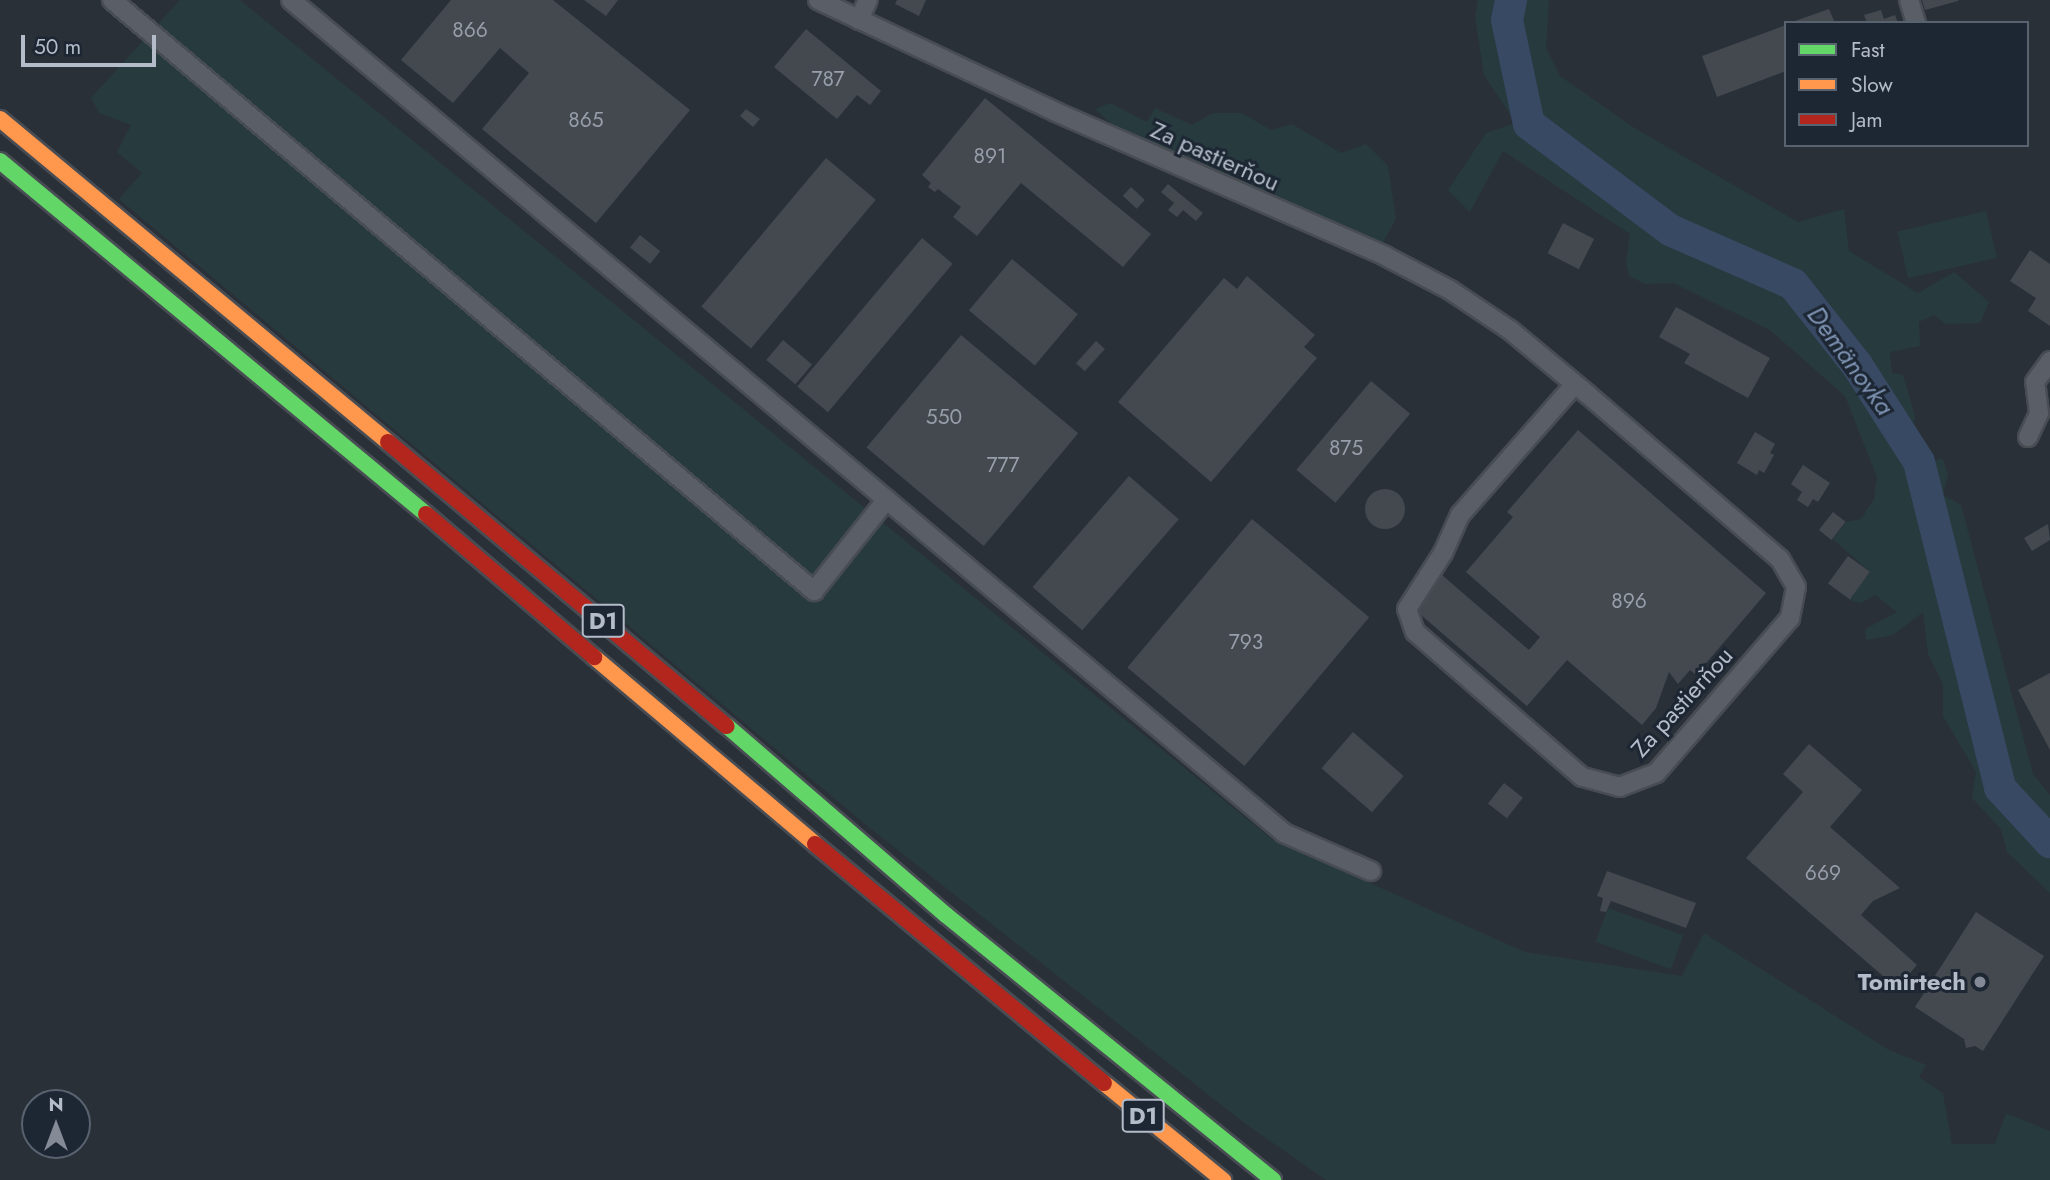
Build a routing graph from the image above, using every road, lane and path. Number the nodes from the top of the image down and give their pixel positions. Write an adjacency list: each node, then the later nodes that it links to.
1 (112, 0): 13 (street)
2 (291, 0): 13 (street)
3 (818, 0): 6 (street, Za pastierňou)
4 (868, 0): 6 (street)
5 (1909, 0): 7 (street)
6 (859, 20): 11 (street, Za pastierňou)
7 (1915, 21)
8 (0, 119): 15 (highway, D1)
9 (0, 161): 17 (highway, D1)
10 (2050, 361): 12 (street)
11 (1575, 384): 11 (street, Za pastierňou)
12 (2028, 437)
13 (887, 499): 14 (street)
14 (1371, 871)
15 (1134, 1069): 16 (highway); 18 (highway, D1)
16 (1289, 1173)
17 (1223, 1180)
18 (1273, 1180)

